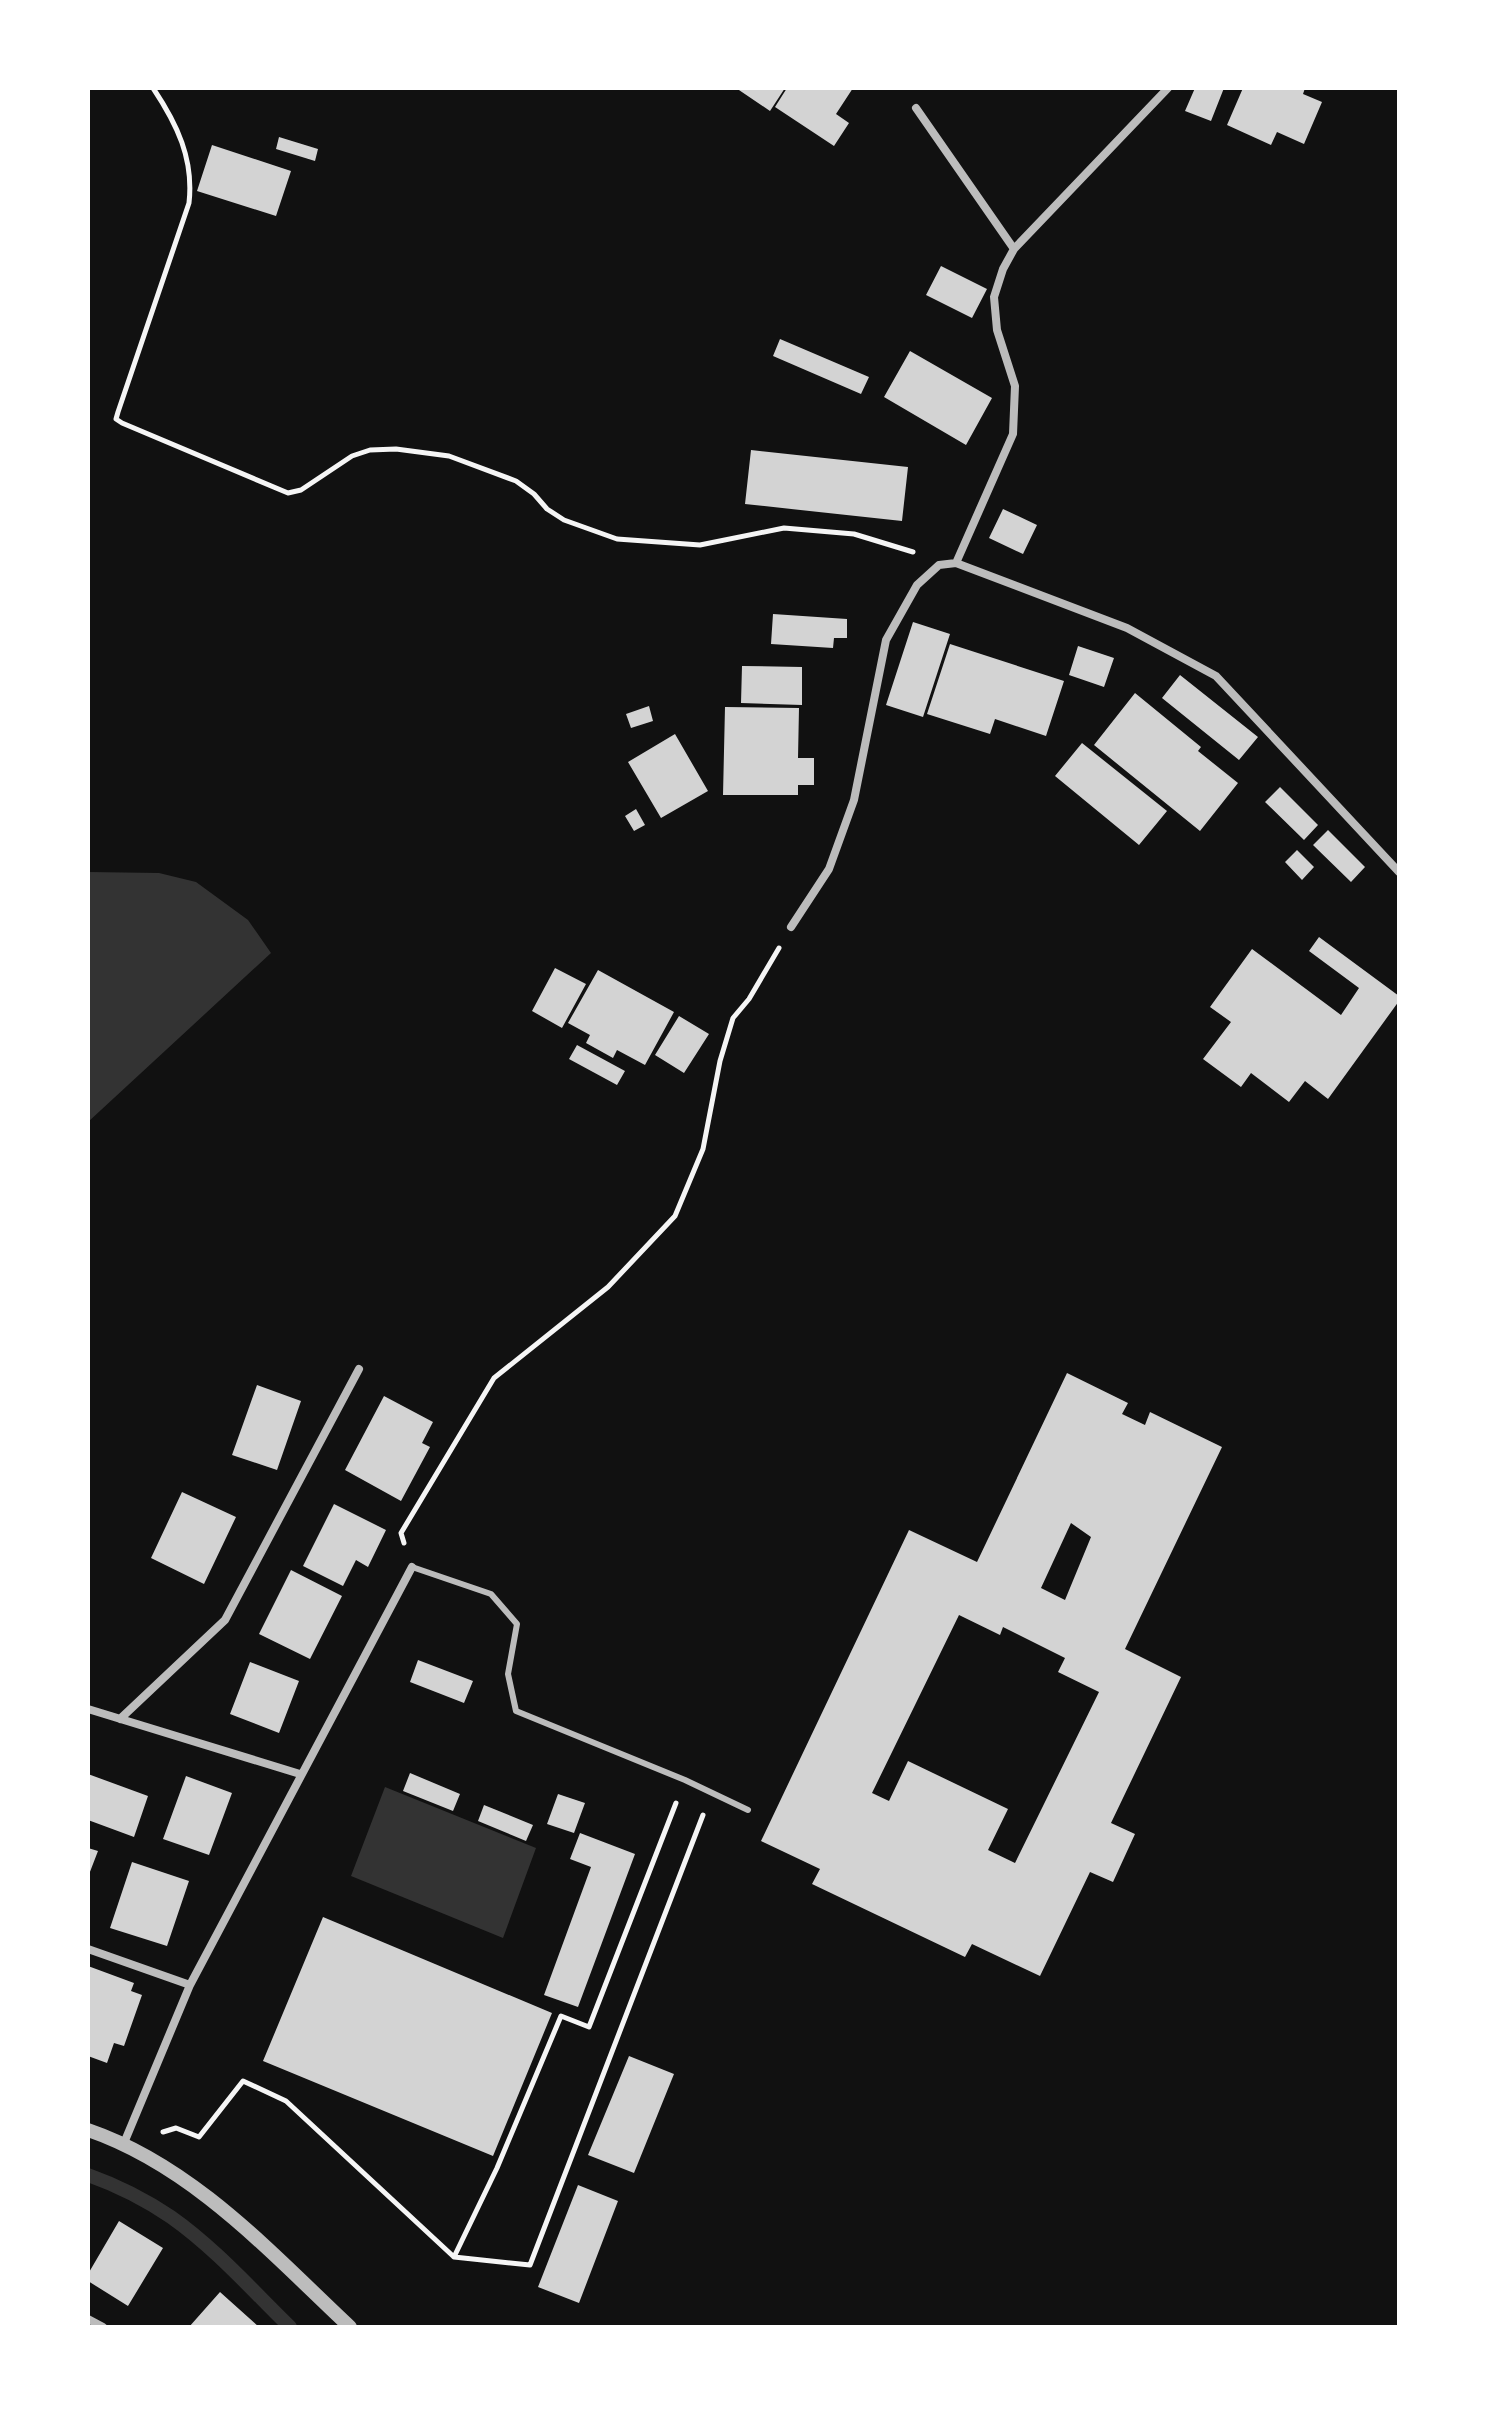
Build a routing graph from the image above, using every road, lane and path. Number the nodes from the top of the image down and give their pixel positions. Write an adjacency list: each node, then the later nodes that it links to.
1 (153, 88): 6 (path)
2 (1168, 88): 4 (street)
3 (916, 108): 4 (street)
4 (1014, 249): 5 (street)
5 (956, 563): 6 (street); 7 (street)
6 (939, 565): 8 (street)
7 (1399, 872)
8 (791, 927): 10 (path)
9 (359, 1369): 12 (street)
10 (412, 1567): 13 (street); 14 (lane)
11 (88, 1709): 12 (street)
12 (120, 1719): 13 (street)
13 (300, 1774): 18 (street)
14 (685, 1780): 15 (lane); 22 (path)
15 (712, 1792): 16 (lane); 22 (path)
16 (748, 1810)
17 (88, 1949): 18 (street)
18 (190, 1985): 21 (street)
19 (88, 2130): 21 (street)
20 (199, 2137): 22 (path)
21 (124, 2143): 25 (street)
22 (454, 2257)
23 (88, 2319): 24 (street)
24 (103, 2327)
25 (350, 2327)

